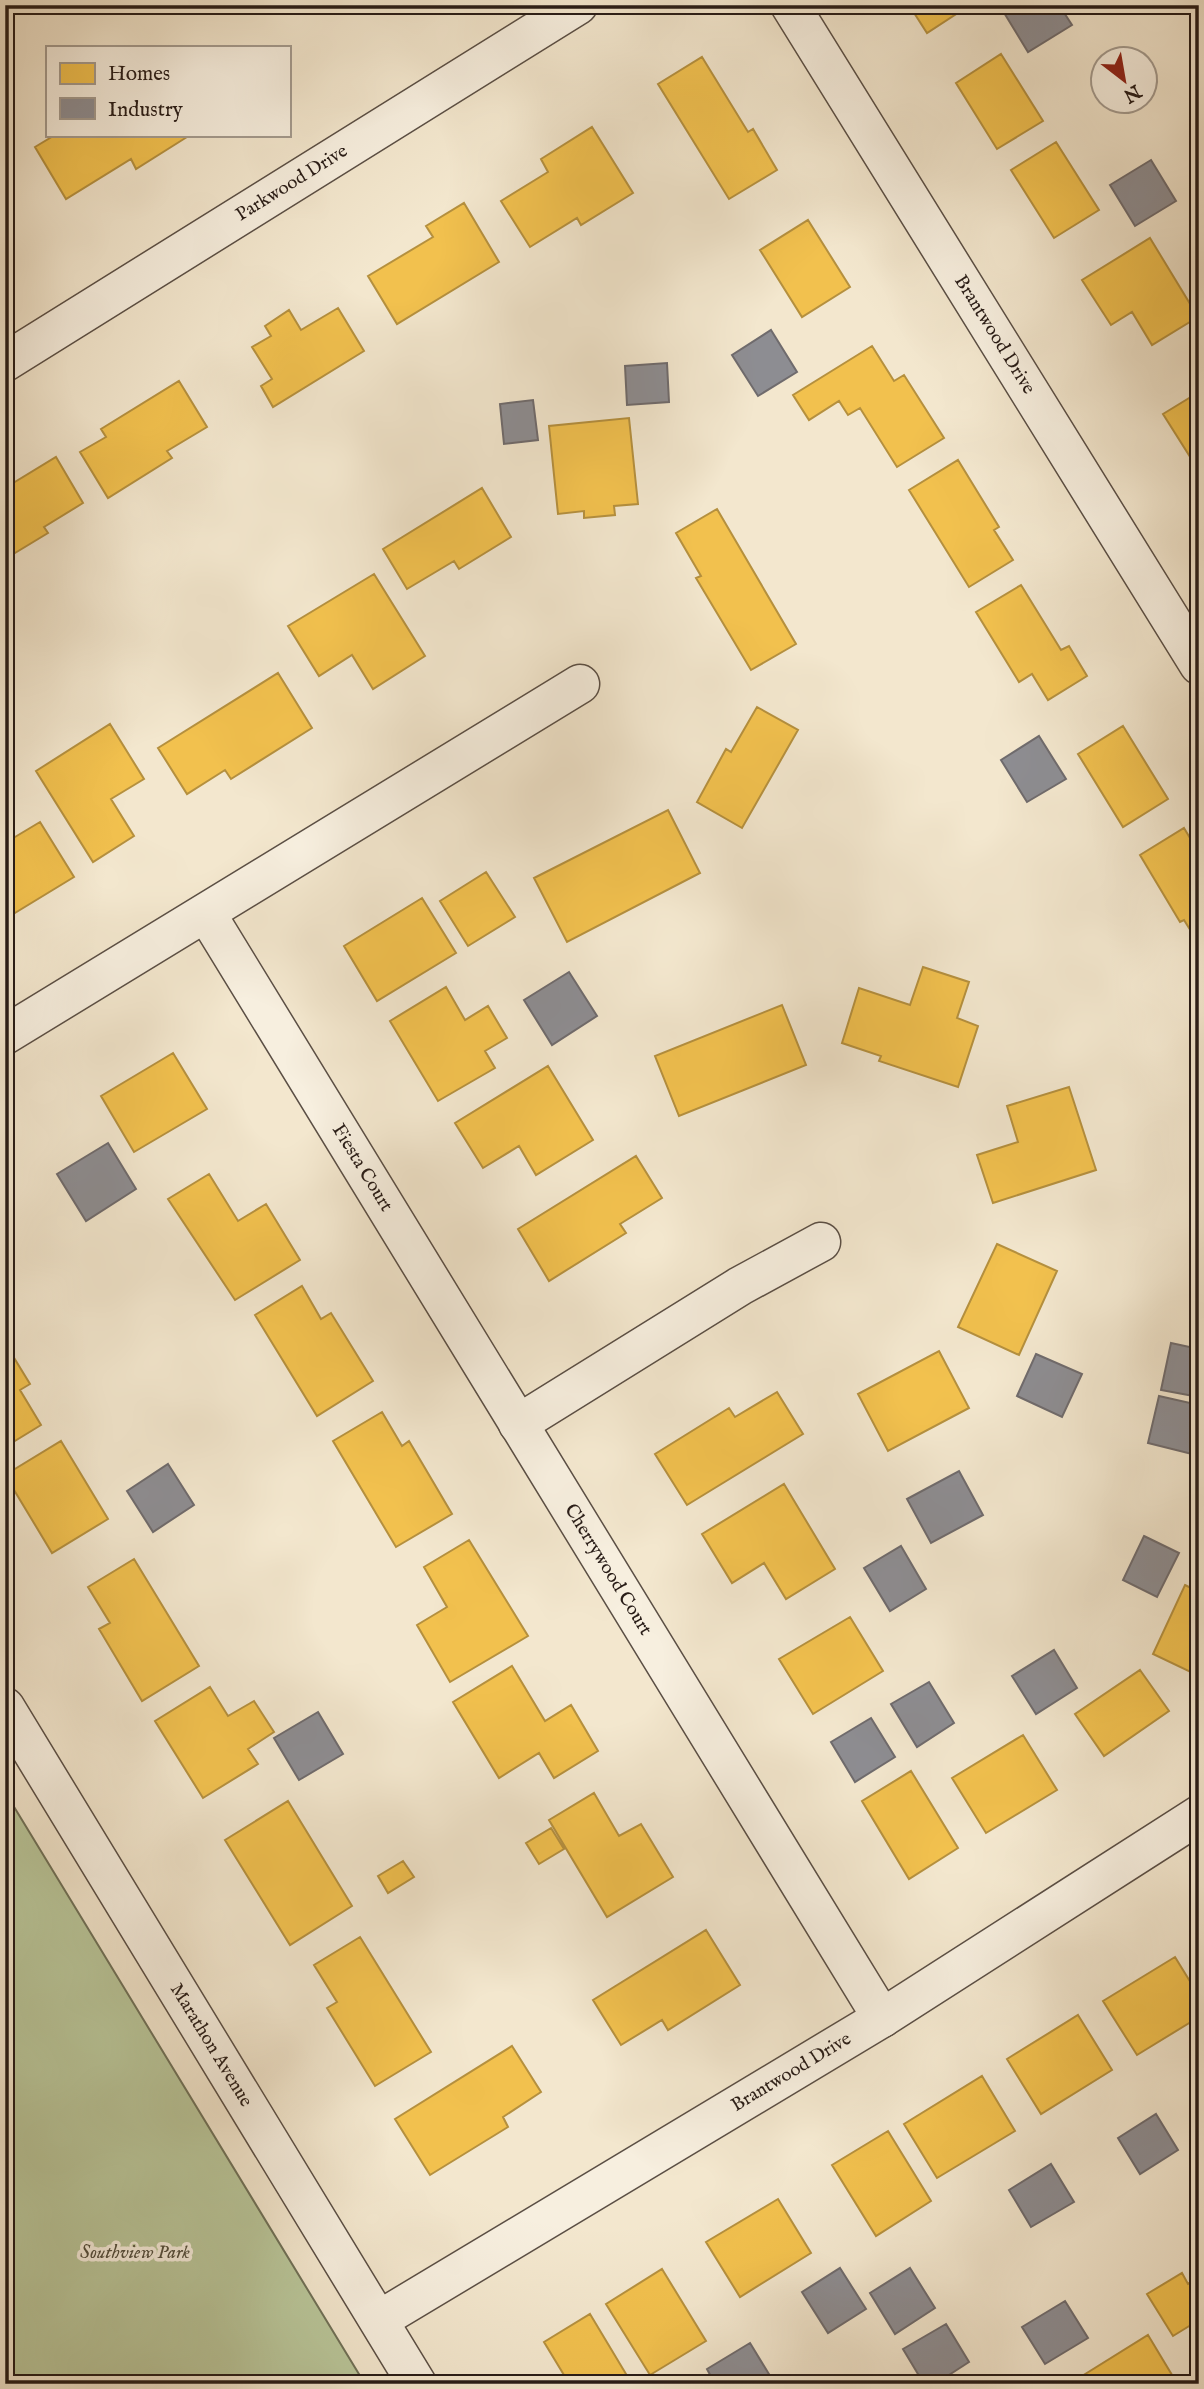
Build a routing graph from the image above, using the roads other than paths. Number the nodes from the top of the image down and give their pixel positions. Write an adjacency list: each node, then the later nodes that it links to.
1 (578, 5): 3 (street, Parkwood Drive)
2 (790, 5): 4 (street, Brantwood Drive)
3 (5, 362)
4 (1199, 664)
5 (580, 684): 6 (street)
6 (206, 914): 7 (street); 9 (street, Fiesta Court)
7 (5, 1035)
8 (821, 1242): 9 (street)
9 (519, 1424): 12 (street, Cherrywood Court)
10 (5, 1707): 13 (street, Marathon Avenue)
11 (1199, 1815): 12 (street, Brantwood Drive)
12 (882, 2018): 13 (street, Brantwood Drive)
13 (379, 2320): 14 (street, Marathon Avenue)
14 (418, 2384)

